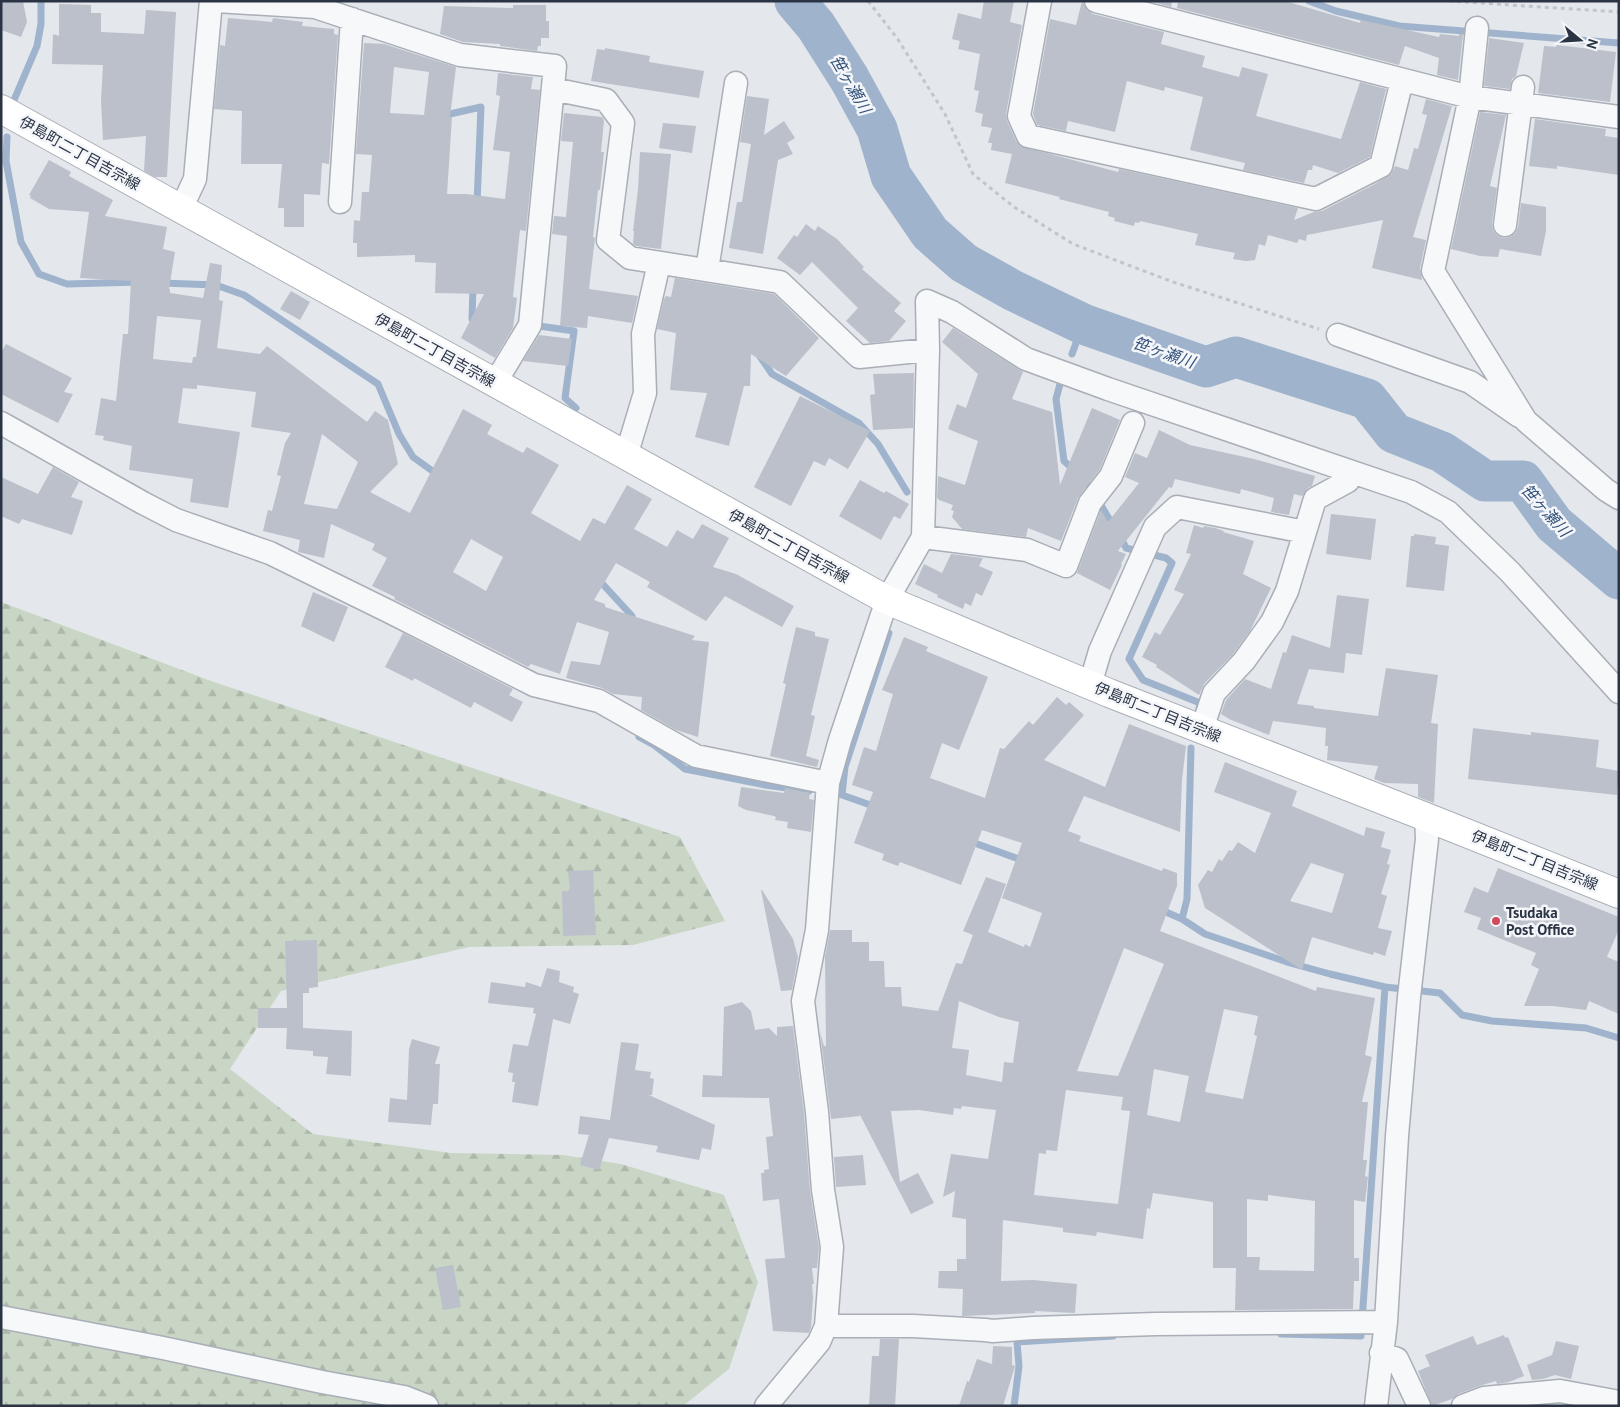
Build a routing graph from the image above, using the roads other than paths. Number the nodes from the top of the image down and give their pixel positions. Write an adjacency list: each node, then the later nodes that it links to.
1 (211, 1): 16 (street)
2 (216, 1): 5 (street)
3 (1040, 1): 8 (street)
4 (1096, 1): 8 (street)
5 (315, 4): 6 (street)
6 (352, 19): 10 (street); 15 (street)
7 (1477, 31): 12 (street)
8 (1402, 80): 12 (street)
9 (736, 83): 19 (street)
10 (553, 89): 18 (street); 22 (street)
11 (1522, 95): 12 (street); 14 (street); 17 (street)
12 (1470, 97): 23 (street)
13 (1, 110): 16 (street, 伊島町二丁目吉宗線)
14 (1619, 117)
15 (340, 202)
16 (181, 209): 22 (street, 伊島町二丁目吉宗線)
17 (1504, 225)
18 (660, 263): 19 (street); 26 (street)
19 (707, 270): 21 (street)
20 (1338, 335): 23 (street)
21 (928, 350): 27 (street); 30 (street)
22 (495, 383): 26 (street, 伊島町二丁目吉宗線)
23 (1526, 421): 28 (street)
24 (1, 423): 35 (street)
25 (1133, 423): 30 (street)
26 (626, 456): 31 (street, 伊島町二丁目吉宗線)
27 (1351, 472): 29 (street); 33 (street)
28 (1619, 498)
29 (1305, 532): 32 (street); 34 (street)
30 (923, 537): 31 (street)
31 (887, 600): 32 (street, 伊島町二丁目吉宗線); 35 (street)
32 (1090, 685): 34 (street, 伊島町二丁目吉宗線)
33 (1619, 692)
34 (1202, 730): 36 (street, 伊島町二丁目吉宗線)
35 (828, 783): 40 (street)
36 (1426, 817): 37 (street, 伊島町二丁目吉宗線); 39 (street)
37 (1619, 894)
38 (1, 1317): 43 (street)
39 (1370, 1322): 40 (street); 41 (street)
40 (826, 1326): 44 (street)
41 (1381, 1353): 45 (street); 46 (street)
42 (1619, 1402): 47 (street)
43 (427, 1406)
44 (766, 1406)
45 (1376, 1406)
46 (1419, 1406)
47 (1463, 1406)

